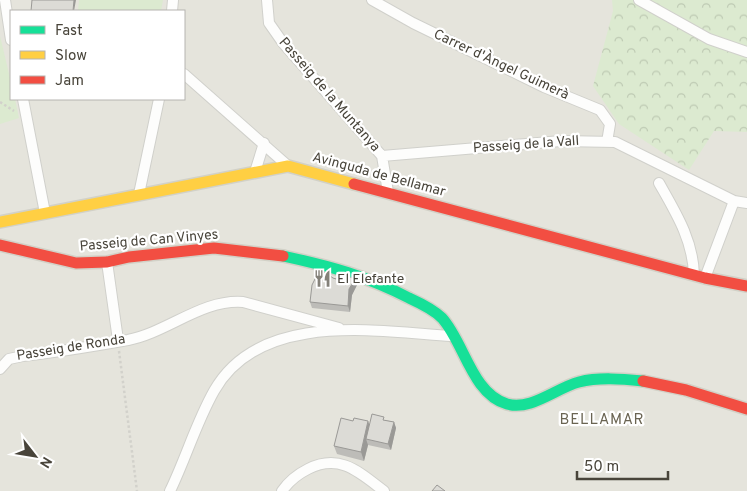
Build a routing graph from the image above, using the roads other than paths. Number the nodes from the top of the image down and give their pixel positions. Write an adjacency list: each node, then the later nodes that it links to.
1 (5, 0): 5 (street)
2 (267, 0): 12 (street, Passeig de la Muntanya)
3 (372, 0): 10 (street, Carrer d'Àngel Guimerà)
4 (639, 0): 6 (street)
5 (10, 33)
6 (747, 52)
7 (185, 75): 11 (street)
8 (23, 100): 20 (street)
9 (159, 100): 17 (street)
10 (607, 142): 12 (street, Passeig de la Vall); 18 (street, Passeig de la Vall)
11 (264, 143): 13 (street); 14 (street)
12 (382, 156): 16 (street, Passeig de la Muntanya)
13 (288, 166): 14 (street, Avinguda de Bellamar); 16 (street, Avinguda de Bellamar)
14 (255, 172): 17 (street, Avinguda de Bellamar)
15 (659, 183): 24 (street)
16 (388, 192): 24 (street, Avinguda de Bellamar)
17 (139, 194): 20 (street, Avinguda de Bellamar)
18 (734, 201): 19 (street, Passeig de la Vall); 24 (street)
19 (747, 203)
20 (45, 212): 21 (street, Avinguda de Bellamar)
21 (0, 222)
22 (0, 245): 23 (street, Passeig de Can Vinyes)
23 (107, 262): 27 (street, Passeig de Can Vinyes); 28 (street)
24 (700, 276): 25 (street, Avinguda de Bellamar)
25 (747, 286)
26 (347, 330): 27 (street); 28 (street, Passeig de Ronda); 31 (street)
27 (451, 336): 30 (street, Passeig de Can Vinyes)
28 (118, 340): 29 (street, Passeig de Ronda)
29 (0, 369)
30 (747, 409)
31 (170, 491)
32 (282, 491): 33 (street)
33 (384, 491)

